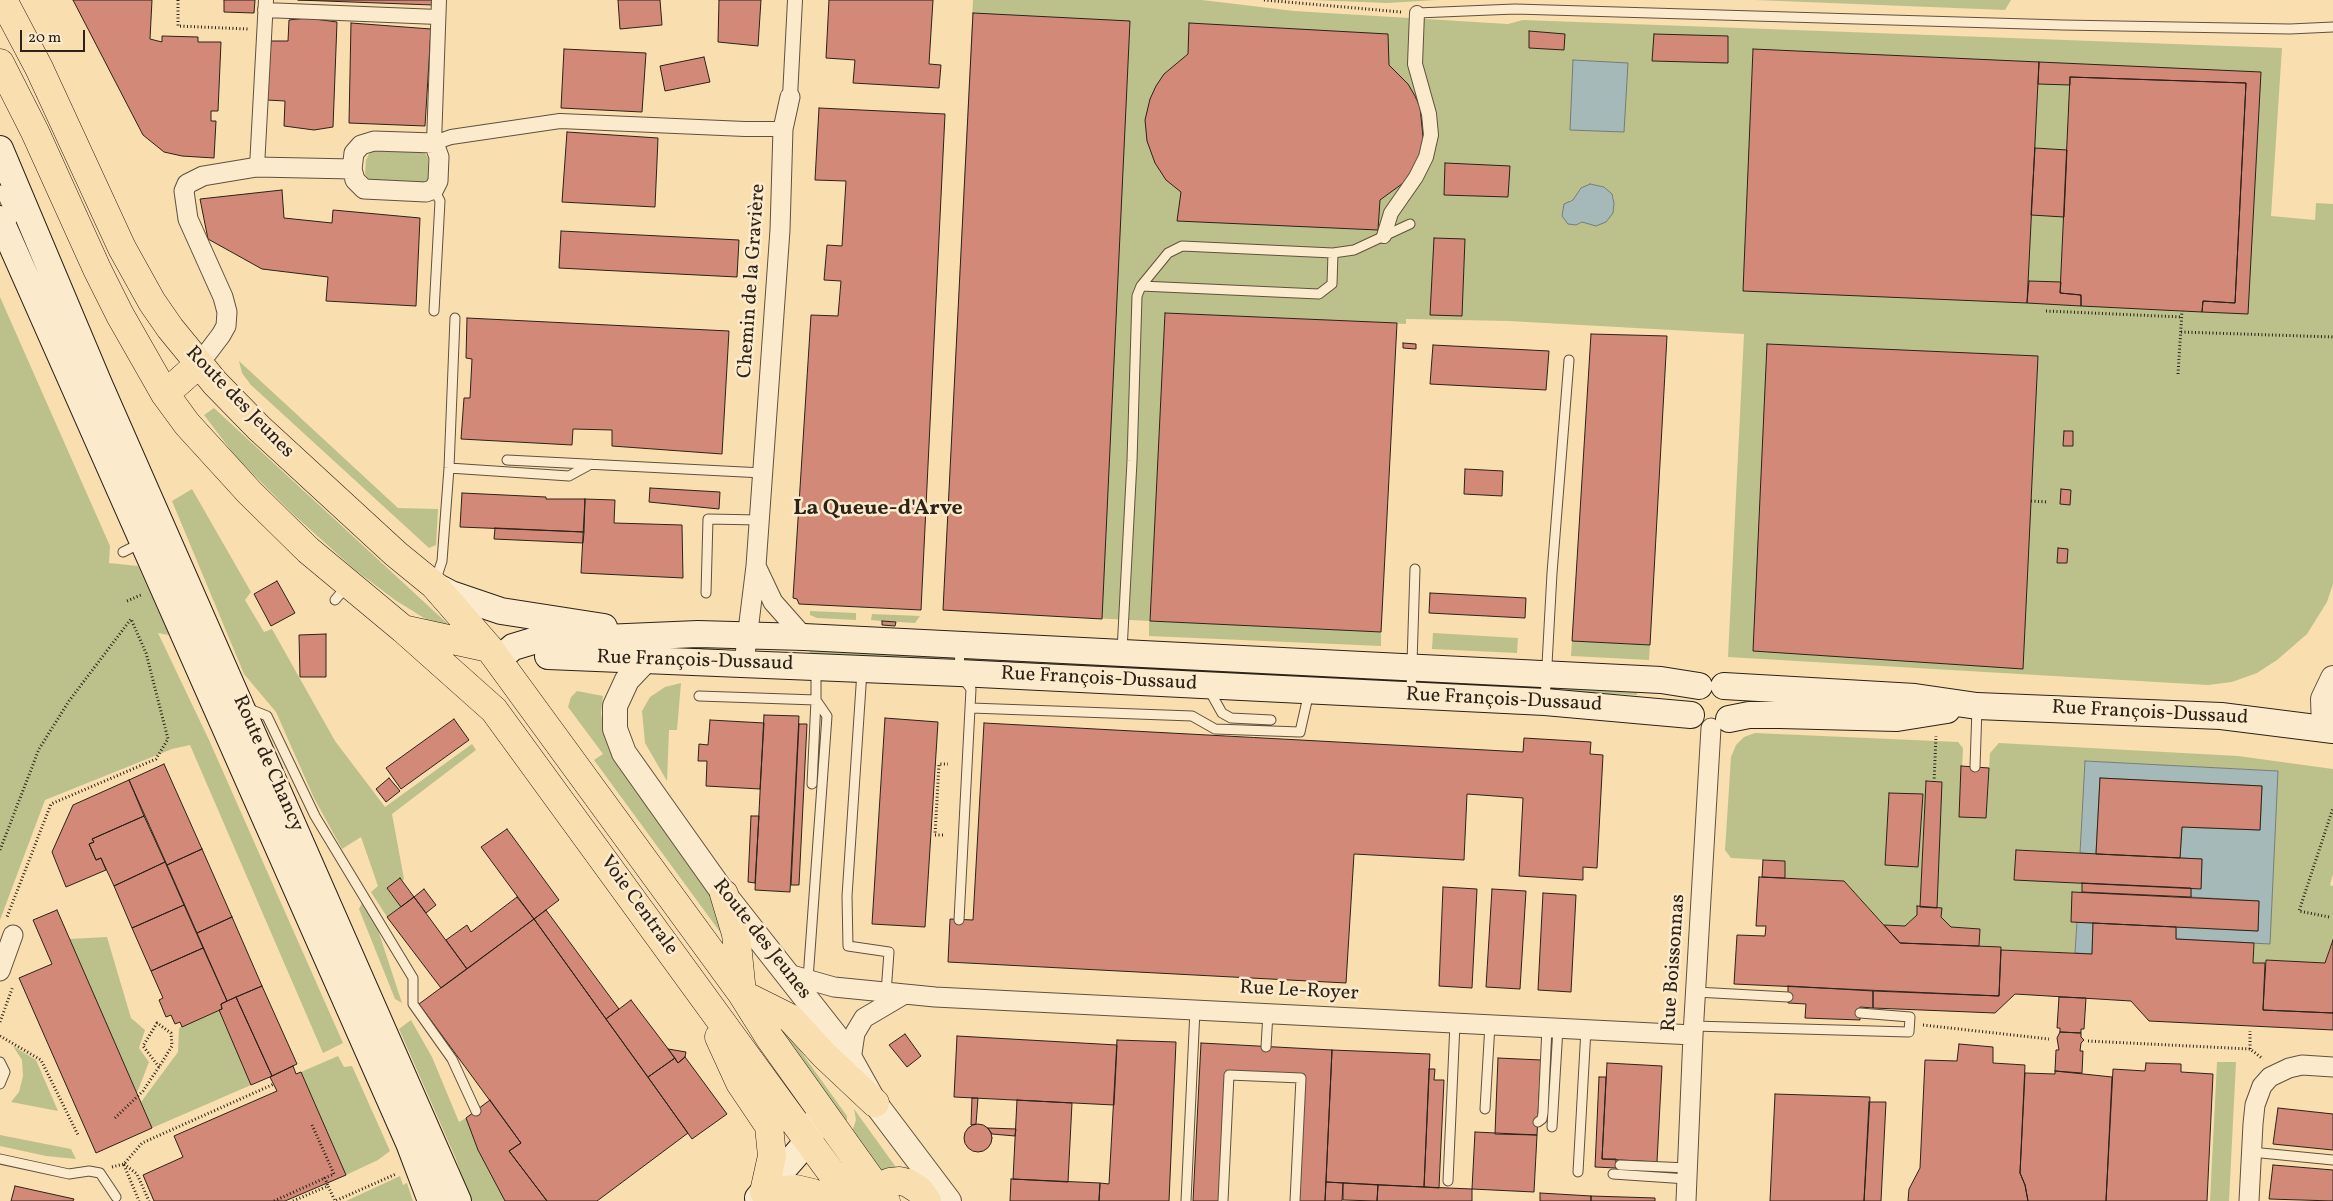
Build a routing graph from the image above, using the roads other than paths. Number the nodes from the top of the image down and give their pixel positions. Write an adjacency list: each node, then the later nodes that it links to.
1 (4, 0): 25 (main road, Route des Jeunes)
2 (439, 0): 6 (street)
3 (796, 0): 9 (street, Chemin de la Gravière)
4 (265, 5): 6 (street); 13 (street)
5 (1416, 13): 7 (lane); 19 (street)
6 (438, 17): 11 (street)
7 (2333, 27)
8 (0, 63): 26 (main road)
9 (790, 97): 10 (street, Chemin de la Gravière)
10 (784, 129): 11 (street); 30 (street, Chemin de la Gravière)
11 (434, 143): 14 (street); 15 (street)
12 (0, 149): 59 (main road, Route de Chancy)
13 (256, 167): 14 (street); 25 (street)
14 (352, 169): 15 (street)
15 (434, 189): 22 (lane)
16 (0, 190): 17 (lane)
17 (8, 221): 110 (main road)
18 (1410, 224): 19 (lane)
19 (1384, 236): 20 (lane)
20 (1333, 254): 21 (lane); 21 (lane)
21 (1141, 286): 42 (lane)
22 (434, 311)
23 (455, 318): 29 (lane)
24 (1569, 360): 49 (lane)
25 (199, 364): 26 (main road); 34 (main road, Route des Jeunes)
26 (165, 394): 36 (main road)
27 (506, 460): 28 (lane)
28 (591, 464): 29 (lane); 30 (lane)
29 (449, 468): 34 (lane)
30 (763, 473): 31 (street, Chemin de la Gravière)
31 (759, 520): 32 (street, Chemin de la Gravière); 35 (lane)
32 (756, 566): 37 (street, Chemin de la Gravière); 39 (street, Chemin de la Gravière)
33 (1415, 570): 46 (lane)
34 (434, 585): 38 (main road, Rue François-Dussaud); 41 (main road, Route des Jeunes)
35 (706, 593)
36 (403, 629): 41 (main road); 62 (main road, Voie Centrale)
37 (748, 635): 38 (main road, Rue François-Dussaud); 39 (main road, Rue François-Dussaud); 43 (street, Chemin de la Gravière)
38 (656, 636): 41 (main road, Rue François-Dussaud)
39 (804, 636): 40 (main road, Rue François-Dussaud)
40 (960, 646): 42 (main road, Rue François-Dussaud); 48 (lane)
41 (498, 653): 44 (main road, Rue François-Dussaud); 62 (main road); 75 (main road, Voie Centrale)
42 (1122, 653): 46 (main road, Rue François-Dussaud)
43 (744, 664): 44 (main road, Rue François-Dussaud); 45 (main road, Rue François-Dussaud)
44 (641, 665): 68 (street, Route des Jeunes)
45 (816, 666): 47 (main road, Rue François-Dussaud); 57 (lane)
46 (1412, 668): 52 (main road, Rue François-Dussaud); 56 (lane)
47 (862, 669): 48 (main road, Rue François-Dussaud); 76 (lane)
48 (959, 673): 51 (main road, Rue François-Dussaud); 61 (lane)
49 (1546, 674): 52 (main road, Rue François-Dussaud); 53 (main road, Rue François-Dussaud); 58 (lane)
50 (2333, 678): 65 (street)
51 (1206, 686): 54 (main road, Rue François-Dussaud); 63 (lane)
52 (1504, 686): 56 (main road, Rue François-Dussaud); 58 (main road, Rue François-Dussaud)
53 (1711, 686): 60 (main road, Rue François-Dussaud); 64 (main road); 64 (main road)
54 (1309, 691): 56 (main road, Rue François-Dussaud); 61 (lane)
55 (699, 696): 57 (lane)
56 (1411, 696)
57 (816, 700): 67 (lane); 72 (lane)
58 (1545, 702): 64 (main road, Rue François-Dussaud)
59 (241, 706): 93 (lane); 111 (main road, Route de Chancy)
60 (1977, 706): 64 (main road, Rue François-Dussaud); 65 (main road, Rue François-Dussaud); 66 (lane)
61 (970, 708): 69 (lane)
62 (494, 710): 73 (main road, Voie Centrale)
63 (1271, 720)
64 (1710, 721): 74 (street, Rue Boissonnas)
65 (2328, 729)
66 (1975, 767)
67 (812, 784)
68 (724, 894): 72 (street, Route des Jeunes); 75 (main road)
69 (959, 920)
70 (9, 928): 71 (street)
71 (0, 971)
72 (798, 977): 76 (street, Rue Le-Royer); 87 (street, Route des Jeunes)
73 (693, 981): 97 (main road, Voie Centrale); 106 (main road)
74 (1696, 992): 77 (lane); 85 (street, Rue Boissonnas)
75 (742, 994): 91 (main road); 94 (main road, Voie Centrale)
76 (894, 994): 78 (street, Rue Le-Royer); 87 (street)
77 (1788, 997)
78 (1195, 1010): 79 (street, Rue Le-Royer); 115 (lane)
79 (1268, 1013): 81 (street, Rue Le-Royer); 86 (lane)
80 (1860, 1013): 85 (lane)
81 (1455, 1023): 82 (street, Rue Le-Royer); 105 (lane)
82 (1490, 1024): 83 (street, Rue Le-Royer); 92 (lane)
83 (1552, 1027): 84 (street, Rue Le-Royer); 95 (lane); 96 (lane)
84 (1586, 1029): 85 (street, Rue Le-Royer); 102 (lane)
85 (1693, 1030): 103 (street, Rue Boissonnas)
86 (1266, 1047)
87 (851, 1060): 91 (street, Route des Jeunes)
88 (0, 1062): 90 (lane)
89 (2333, 1067): 98 (street)
90 (0, 1084)
91 (875, 1103): 114 (street, Route des Jeunes)
92 (1485, 1109)
93 (476, 1111)
94 (821, 1111): 97 (main road); 108 (main road, Voie Centrale)
95 (1538, 1122)
96 (1552, 1127)
97 (808, 1141): 106 (main road); 112 (main road, Voie Centrale)
98 (2251, 1152): 100 (lane); 119 (street)
99 (0, 1159): 107 (lane)
100 (2333, 1160)
101 (1620, 1165): 103 (lane)
102 (1578, 1172)
103 (1688, 1173): 104 (lane); 118 (street, Rue Boissonnas)
104 (1613, 1174)
105 (1448, 1181)
106 (760, 1196): 109 (main road)
107 (116, 1197)
108 (874, 1197): 113 (main road)
109 (823, 1198)
110 (431, 1201)
111 (458, 1201)
112 (852, 1201)
113 (927, 1201)
114 (949, 1201)
115 (1186, 1201)
116 (1223, 1201): 117 (lane)
117 (1295, 1201)
118 (1686, 1201)
119 (2249, 1201)

